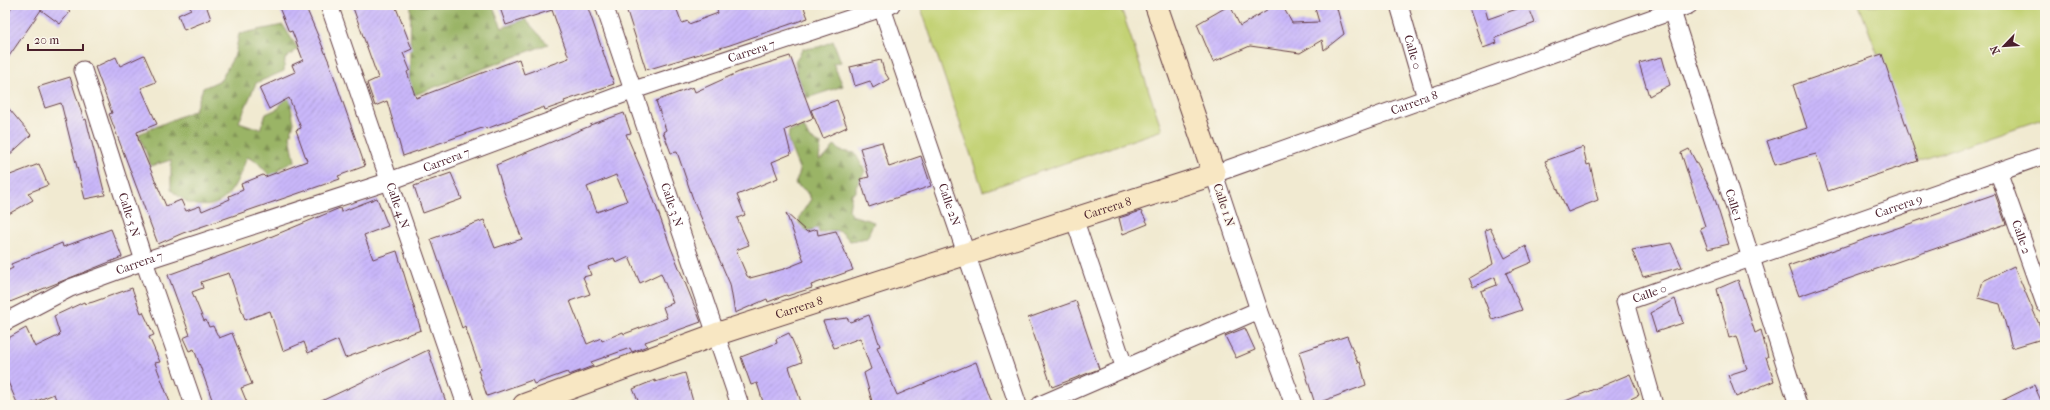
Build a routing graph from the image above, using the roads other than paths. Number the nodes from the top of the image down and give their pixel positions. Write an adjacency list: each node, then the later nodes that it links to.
1 (329, 5): 14 (street, Calle 4 N)
2 (604, 5): 9 (street, Calle 3 N)
3 (1156, 5): 13 (street, Calle 1 N)
4 (1399, 5): 10 (street, Calle 0)
5 (1689, 5): 7 (street, Carrera 8)
6 (885, 6): 9 (street, Carrera 7); 16 (street, Calle 2N)
7 (1671, 8): 10 (street, Carrera 8); 17 (street, Calle 1)
8 (83, 70): 18 (street, Calle 5 N)
9 (634, 90): 14 (street, Carrera 7); 22 (street, Calle 3 N)
10 (1426, 98): 13 (street, Carrera 8)
11 (2045, 155): 12 (street, Carrera 9)
12 (1998, 171): 17 (street, Carrera 9); 19 (street, Calle 2)
13 (1214, 174): 15 (street, Carrera 8); 20 (street, Calle 1 N)
14 (390, 181): 18 (street, Carrera 7); 25 (street, Calle 4 N)
15 (1074, 218): 16 (street, Carrera 8); 23 (street)
16 (967, 254): 22 (street, Carrera 8); 28 (street, Calle 2N)
17 (1752, 258): 31 (street, Calle 0); 32 (street, Calle 1)
18 (144, 261): 21 (street, Carrera 7); 24 (street, Calle 5 N)
19 (2045, 304)
20 (1259, 310): 23 (street); 30 (street, Calle 1 N)
21 (5, 322)
22 (717, 334): 26 (street, Carrera 8); 27 (street, Calle 3 N)
23 (1125, 369): 29 (street)
24 (194, 405)
25 (466, 405)
26 (524, 405)
27 (740, 405)
28 (1018, 405)
29 (1040, 405)
30 (1294, 405)
31 (1654, 405)
32 (1798, 405)

